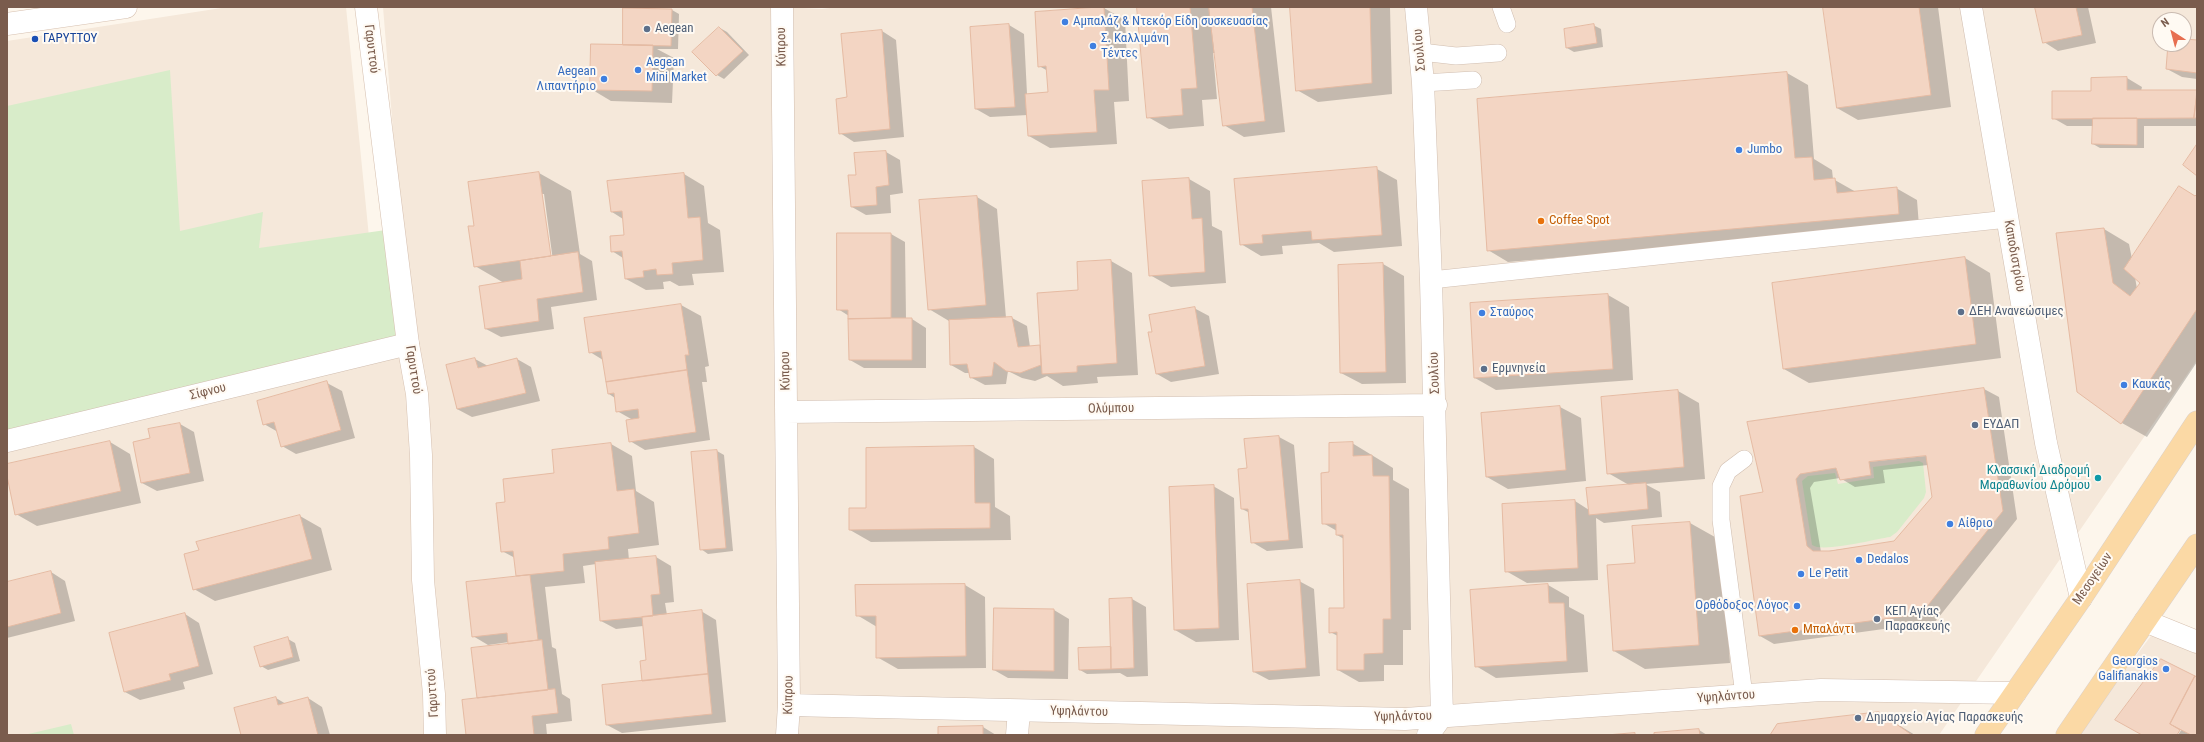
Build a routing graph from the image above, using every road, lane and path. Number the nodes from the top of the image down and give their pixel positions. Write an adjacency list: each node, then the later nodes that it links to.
1 (126, 7): 7 (street)
2 (366, 7): 15 (street, Γαρυττού)
3 (782, 7): 17 (street, Κύπρου)
4 (1416, 7): 9 (street, Σουλίου)
5 (1501, 7): 8 (lane)
6 (1971, 7): 13 (street, Καποδιστρίου)
7 (7, 24)
8 (1507, 24)
9 (1421, 52): 10 (lane); 12 (street, Σουλίου)
10 (1498, 53)
11 (1473, 80): 12 (lane)
12 (1423, 83): 14 (street, Σουλίου)
13 (2008, 219): 14 (lane); 22 (street, Καποδιστρίου)
14 (1431, 280): 16 (street, Σουλίου)
15 (408, 344): 19 (street, Σίφνου); 30 (street, Γαρυττού)
16 (1436, 405): 17 (street, Ολύμπου); 29 (street, Σουλίου)
17 (786, 412): 27 (street, Κύπρου)
18 (2197, 422): 22 (main road, Μεσογείων)
19 (7, 441)
20 (1744, 459): 26 (lane)
21 (2197, 545): 23 (main road)
22 (2081, 598): 25 (main road, Μεσογείων)
23 (2145, 621): 24 (street); 35 (main road)
24 (2197, 642)
25 (2015, 693): 26 (street, Υψηλάντου); 34 (main road, Μεσογείων)
26 (1744, 695): 29 (street, Υψηλάντου)
27 (789, 705): 28 (street, Υψηλάντου); 31 (street, Κύπρου)
28 (1019, 711): 29 (street, Υψηλάντου); 32 (street)
29 (1442, 716): 33 (street)
30 (435, 735)
31 (787, 735)
32 (1017, 735)
33 (1428, 735)
34 (1986, 735)
35 (2067, 735)

